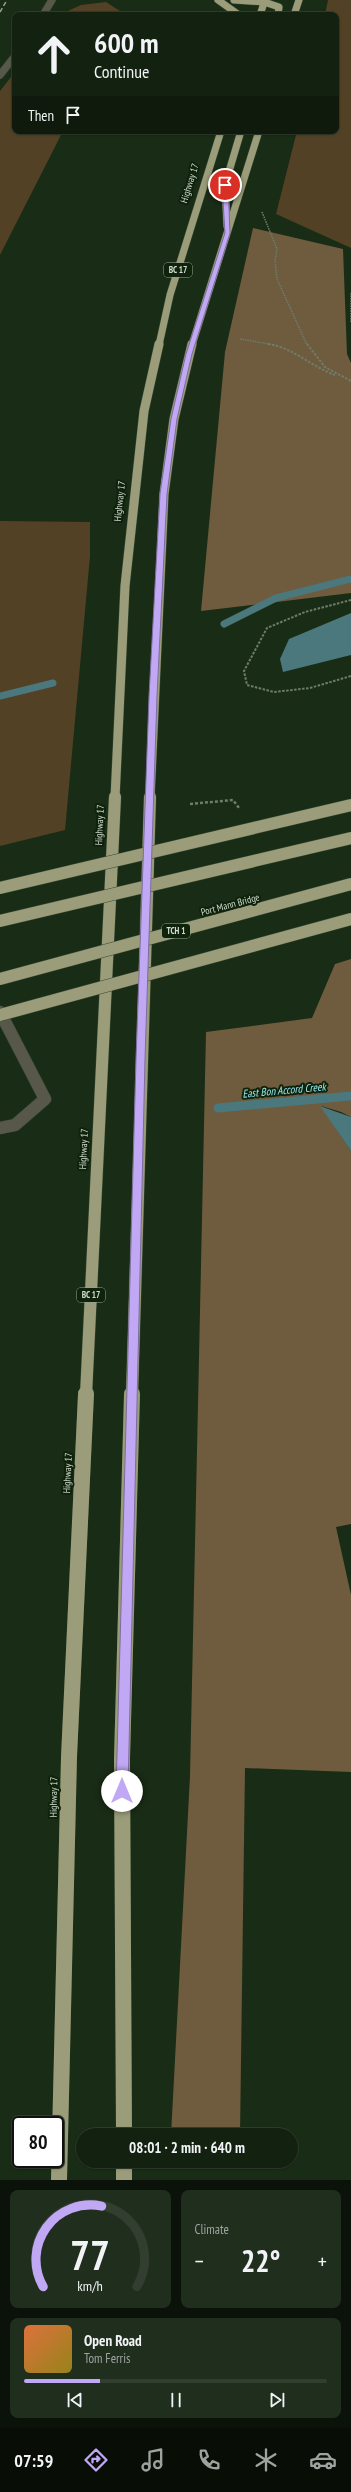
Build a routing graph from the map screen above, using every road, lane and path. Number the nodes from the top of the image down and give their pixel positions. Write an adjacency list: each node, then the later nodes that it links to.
1 (52, 0): 7 (lane)
2 (218, 0): 8 (highway)
3 (234, 0): 6 (highway)
4 (277, 0): 6 (highway)
5 (299, 0): 11 (highway)
6 (264, 1): 9 (highway); 10 (highway)
7 (45, 12)
8 (236, 12)
9 (261, 12)
10 (278, 12)
11 (295, 12)
12 (12, 60): 13 (lane)
13 (0, 75)
14 (220, 134): 38 (highway, Highway 17 / BC 17)
15 (240, 134): 18 (highway)
16 (259, 134): 18 (highway)
17 (262, 212): 22 (path)
18 (227, 233): 36 (highway)
19 (351, 294): 20 (path)
20 (351, 322)
21 (240, 339): 22 (path)
22 (339, 376): 23 (path)
23 (351, 381)
24 (351, 600): 25 (path)
25 (351, 676)
26 (351, 806): 29 (highway, bridge)
27 (351, 838): 31 (highway, bridge)
28 (351, 884): 32 (highway, Port Mann Bridge / TCH 1, bridge)
29 (0, 888)
30 (351, 919): 34 (highway, bridge)
31 (0, 921)
32 (0, 978)
33 (0, 1012): 35 (lane)
34 (0, 1015)
35 (0, 1128)
36 (124, 2128)
37 (124, 2168): 39 (highway)
38 (59, 2180)
39 (124, 2180)

